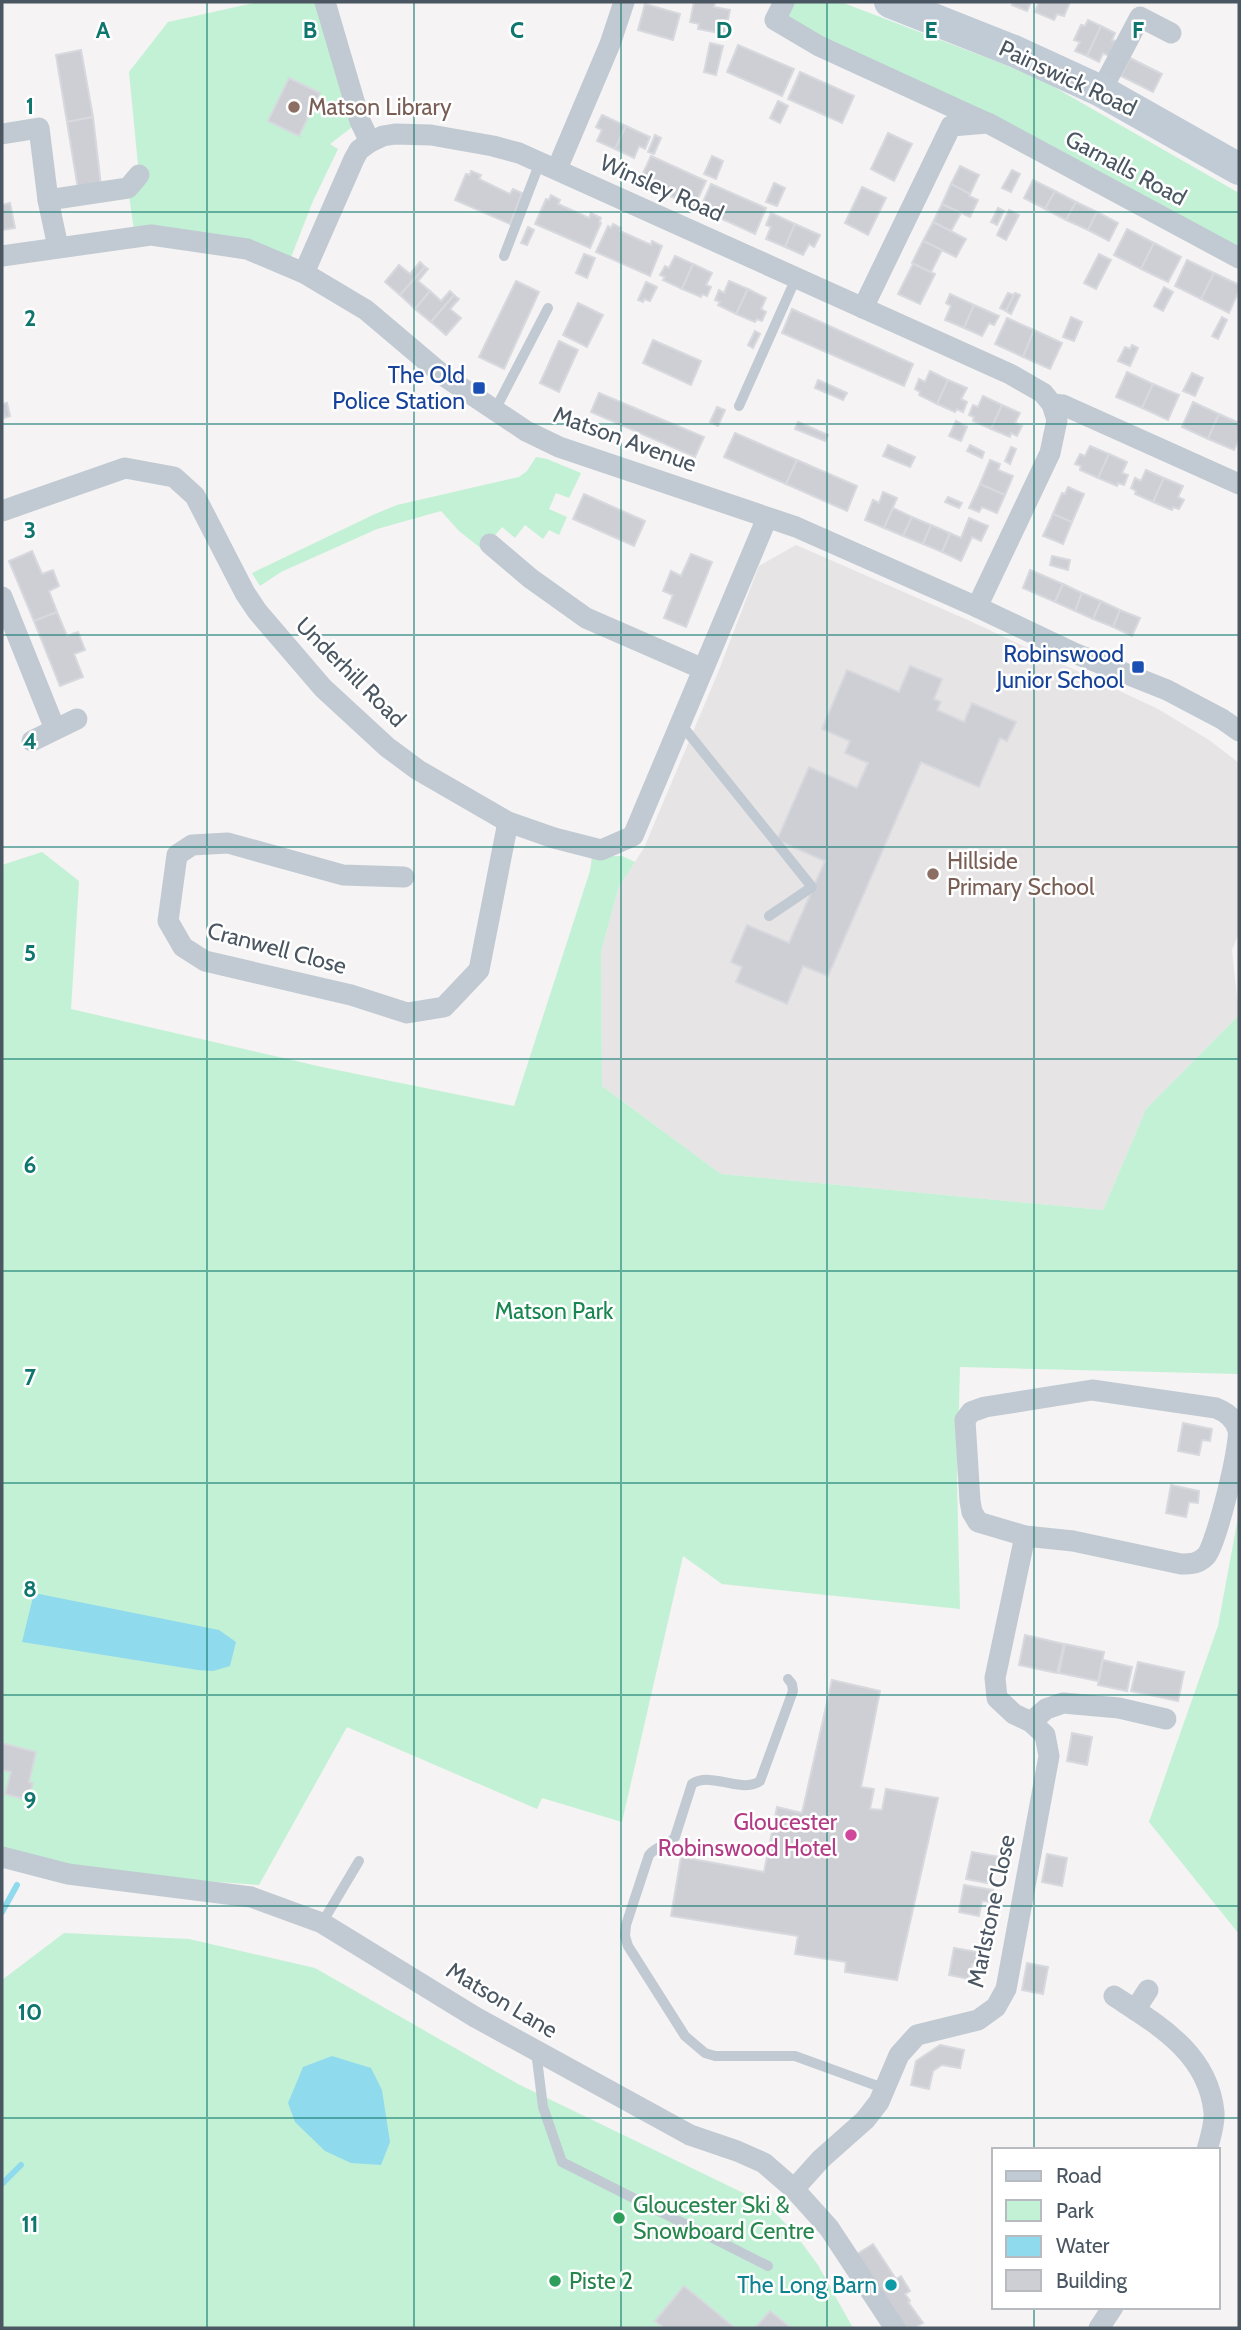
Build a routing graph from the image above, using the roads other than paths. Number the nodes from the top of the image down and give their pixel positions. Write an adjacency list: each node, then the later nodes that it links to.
1 (325, 2): 9 (street)
2 (624, 2): 10 (street)
3 (784, 2): 7 (street, Garnalls Road)
4 (890, 2): 6 (main road, Painswick Road)
5 (1171, 33): 6 (street)
6 (1101, 91): 11 (main road, Painswick Road)
7 (988, 123): 17 (street, Garnalls Road); 21 (street)
8 (2, 134): 13 (street)
9 (370, 142): 10 (street, Winsley Road); 18 (street)
10 (549, 166): 16 (lane); 19 (street, Winsley Road)
11 (1239, 169)
12 (139, 175): 13 (street)
13 (48, 201): 14 (street)
14 (58, 247): 15 (street, Matson Avenue); 18 (street, Matson Avenue)
15 (2, 256)
16 (505, 256)
17 (1239, 258)
18 (304, 273): 24 (street, Matson Avenue)
19 (796, 278): 21 (street, Winsley Road); 23 (lane)
20 (548, 308): 24 (lane)
21 (863, 308): 22 (street, Winsley Road)
22 (1052, 404): 25 (street, Winsley Road); 30 (street)
23 (739, 406)
24 (495, 410): 27 (street, Matson Avenue)
25 (1239, 484)
26 (2, 511): 37 (street, Underhill Road)
27 (768, 518): 30 (street, Matson Avenue); 31 (street, Underhill Road)
28 (490, 544): 31 (street)
29 (2, 597): 34 (street)
30 (977, 607): 35 (street, Matson Avenue)
31 (703, 669): 33 (street, Underhill Road)
32 (77, 719): 34 (street)
33 (680, 723): 37 (street, Underhill Road); 39 (lane)
34 (55, 729): 36 (street)
35 (1239, 731)
36 (32, 741)
37 (508, 822): 38 (street, Cranwell Close)
38 (404, 877)
39 (769, 916)
40 (1025, 1536): 40 (street); 43 (street, Marlstone Close)
41 (788, 1679): 51 (lane)
42 (1166, 1718): 43 (street)
43 (1031, 1722): 51 (street, Marlstone Close)
44 (2, 1857): 46 (street, Matson Lane)
45 (359, 1861): 46 (lane)
46 (322, 1923): 50 (street, Matson Lane)
47 (1148, 1990): 49 (street)
48 (1114, 1996): 49 (street)
49 (1135, 2010): 52 (street)
50 (536, 2051): 53 (street, Matson Lane); 54 (lane)
51 (883, 2088): 53 (street)
52 (1208, 2148)
53 (794, 2189): 56 (street, Matson Lane)
54 (768, 2266)
55 (1112, 2309): 57 (street)
56 (895, 2328)
57 (1099, 2328)

